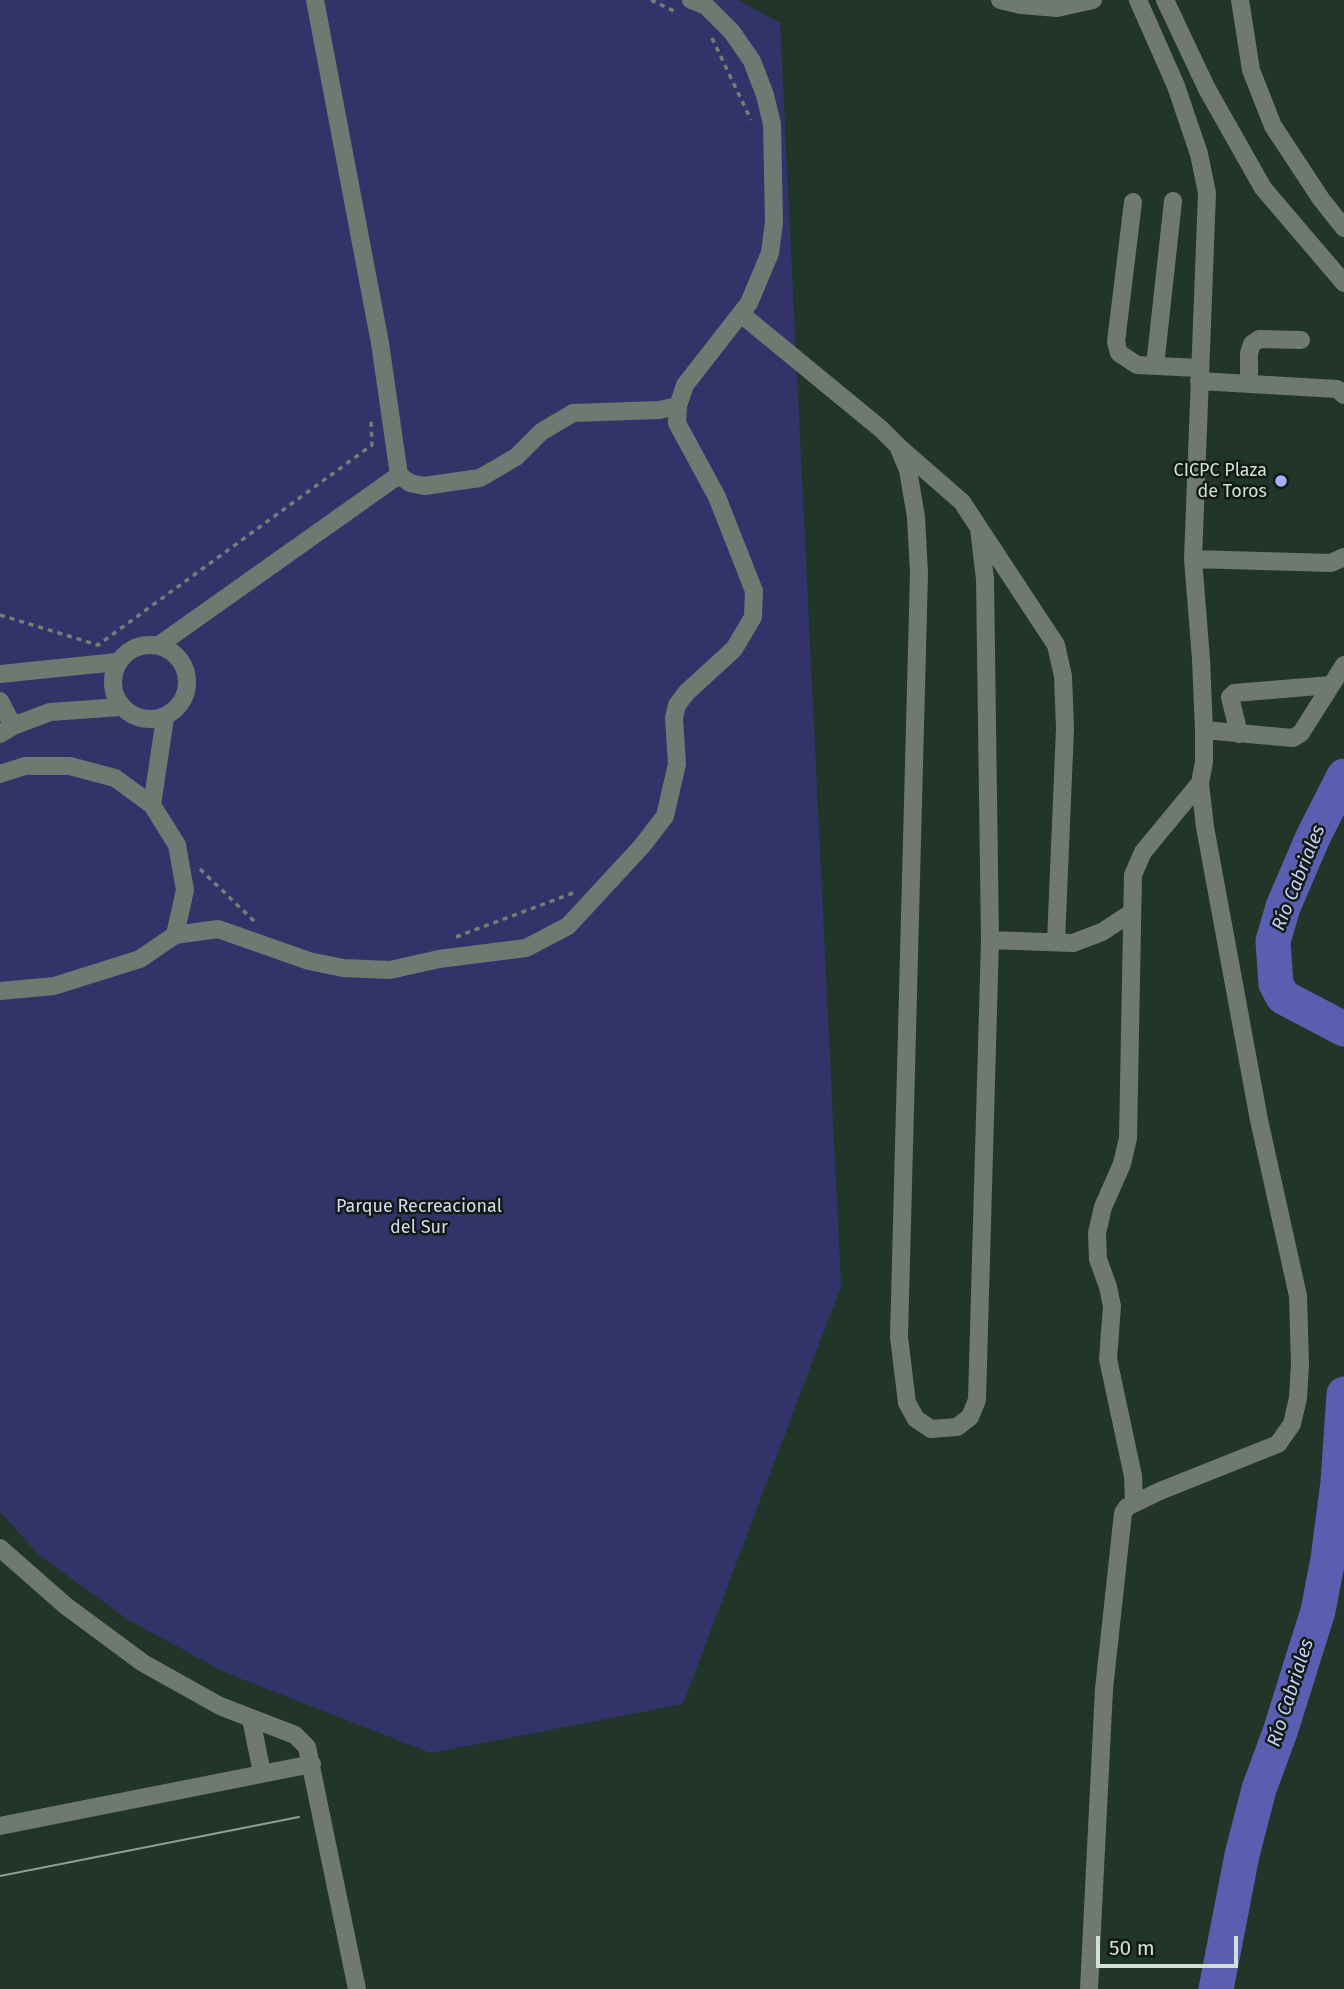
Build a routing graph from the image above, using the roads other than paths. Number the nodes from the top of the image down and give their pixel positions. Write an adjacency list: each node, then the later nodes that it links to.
1 (315, 0): 20 (street)
2 (1000, 0): 3 (street)
3 (1093, 0)
4 (1138, 0): 15 (street)
5 (1165, 0): 11 (street)
6 (1240, 0): 10 (street)
7 (687, 8): 12 (street)
8 (1173, 201): 14 (street)
9 (1133, 202): 14 (street)
10 (1344, 228)
11 (1344, 283)
12 (741, 314): 18 (street); 19 (street)
13 (1301, 340): 16 (street)
14 (1155, 366): 15 (street)
15 (1199, 374): 16 (street); 23 (street)
16 (1249, 384): 17 (street)
17 (1344, 395)
18 (678, 406): 20 (street); 39 (street)
19 (898, 446): 21 (street); 40 (street)
20 (399, 475): 24 (street)
21 (979, 528): 40 (street); 41 (street)
22 (1344, 557): 23 (street)
23 (1193, 559): 33 (street)
24 (159, 645): 25 (street); 31 (street)
25 (117, 662): 27 (street); 30 (street)
26 (1344, 665): 28 (street)
27 (0, 674)
28 (1331, 685): 34 (street); 34 (street)
29 (0, 701): 32 (street)
30 (121, 707): 31 (street); 32 (street)
31 (165, 718): 37 (street)
32 (7, 730)
33 (1204, 730): 34 (street); 36 (street)
34 (1240, 734)
35 (0, 774): 37 (street)
36 (1200, 783): 38 (street); 43 (street)
37 (152, 805): 39 (street)
38 (1131, 913): 41 (street); 43 (street)
39 (175, 935): 42 (street)
40 (990, 940): 41 (street)
41 (1056, 942)
42 (0, 991)
43 (1134, 1503): 50 (street)
44 (0, 1548): 45 (street)
45 (251, 1719): 46 (street); 47 (street)
46 (312, 1764): 47 (street); 49 (street)
47 (262, 1773): 48 (street)
48 (0, 1826)
49 (357, 1989)
50 (1089, 1989)

